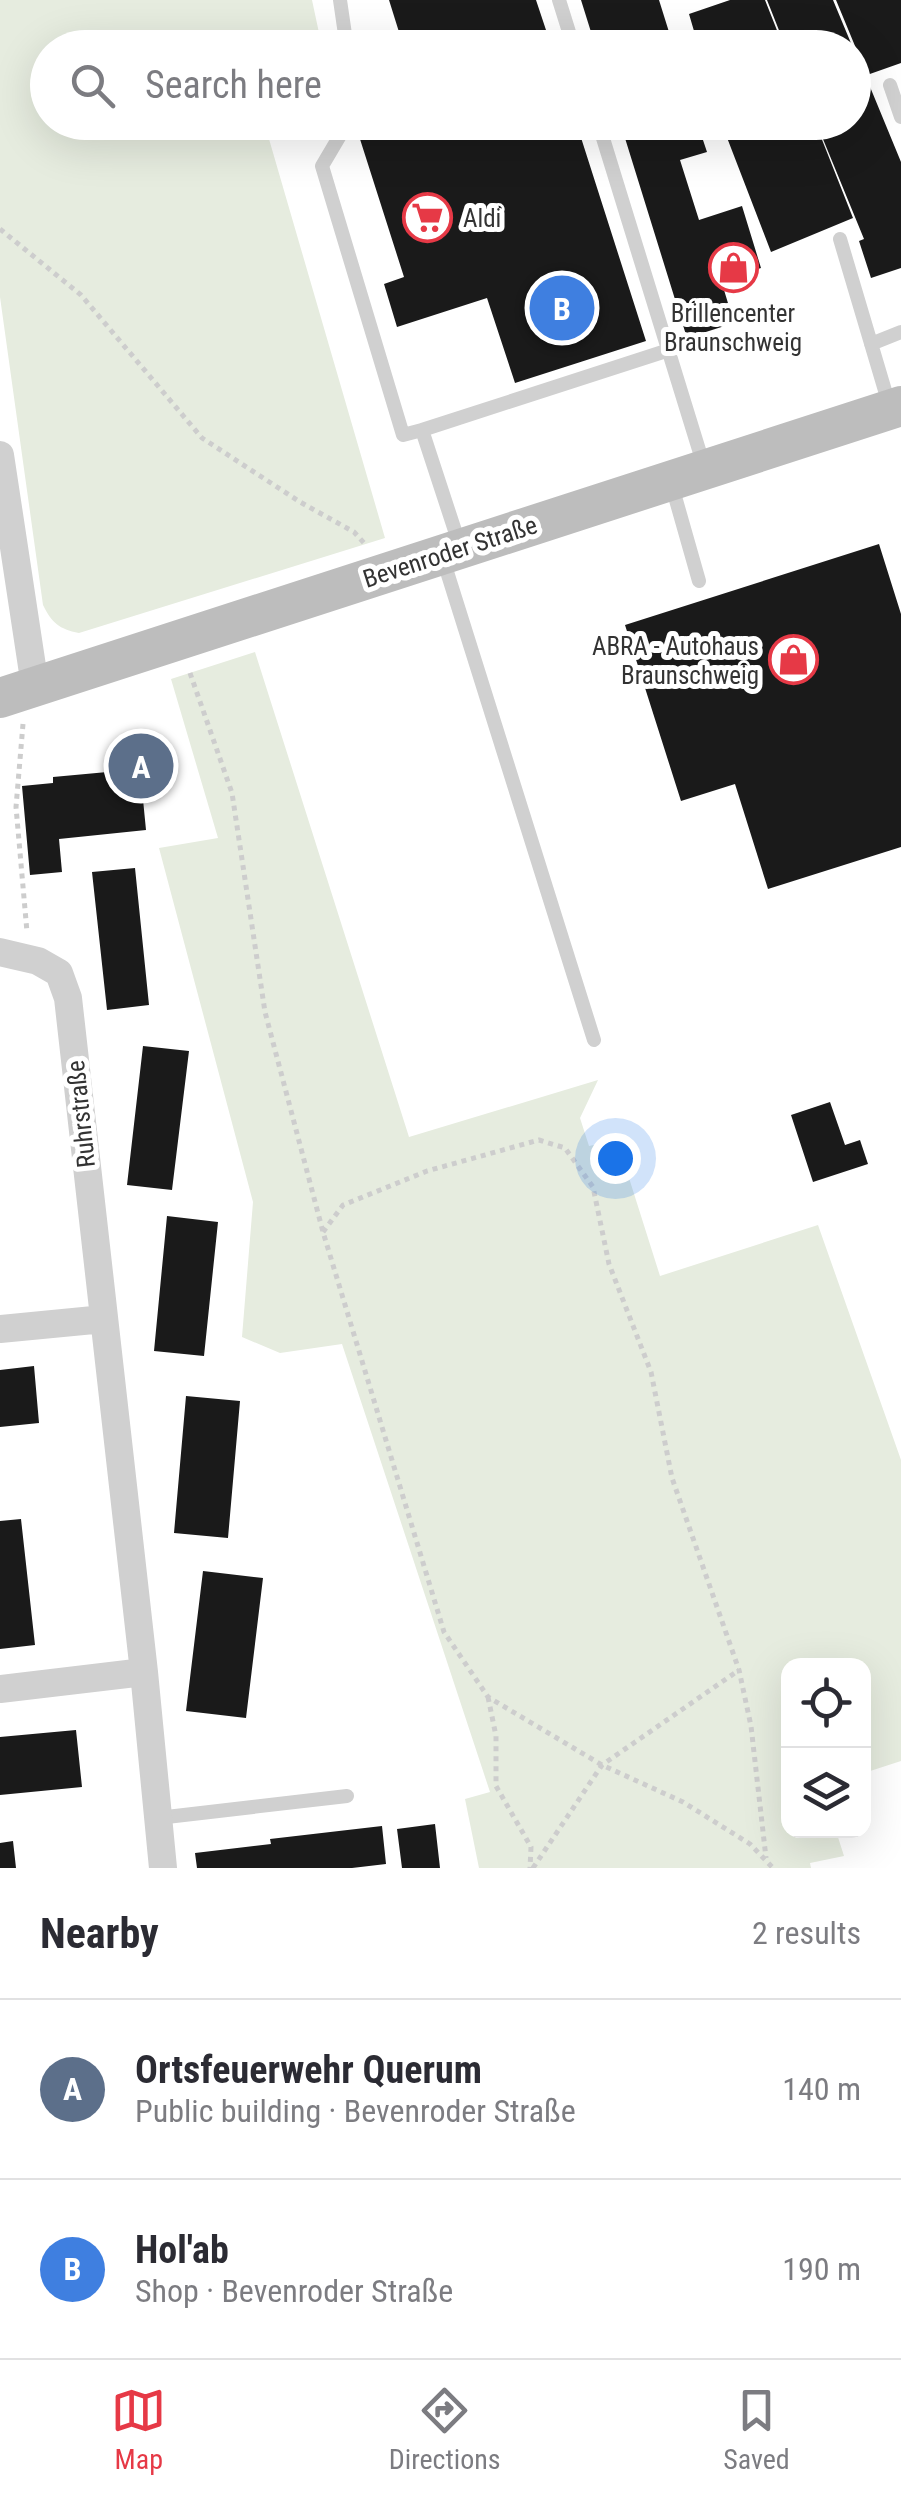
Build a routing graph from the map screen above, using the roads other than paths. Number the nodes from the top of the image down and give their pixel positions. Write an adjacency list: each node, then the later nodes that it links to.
1 (340, 0): 3 (lane)
2 (558, 0): 4 (lane)
3 (344, 30)
4 (568, 30)
5 (890, 86): 6 (lane)
6 (901, 116)
7 (337, 140): 14 (lane)
8 (604, 140): 12 (lane)
9 (840, 239): 11 (lane)
10 (901, 332): 11 (lane)
11 (871, 344): 13 (lane)
12 (669, 350): 14 (lane); 16 (lane)
13 (896, 408): 16 (main road, Bevenroder Straße)
14 (422, 430): 17 (lane)
15 (0, 455): 19 (street)
16 (688, 475): 17 (main road, Bevenroder Straße); 18 (lane)
17 (451, 552): 19 (main road, Bevenroder Straße); 21 (lane)
18 (699, 581)
19 (13, 696)
20 (0, 952): 22 (street, Ruhrstraße)
21 (594, 1040)
22 (104, 1319): 23 (street); 24 (street, Ruhrstraße)
23 (0, 1329)
24 (144, 1672): 25 (street); 27 (street, Ruhrstraße)
25 (0, 1689)
26 (347, 1796): 27 (lane)
27 (158, 1818): 28 (street, Ruhrstraße)
28 (163, 1868)

